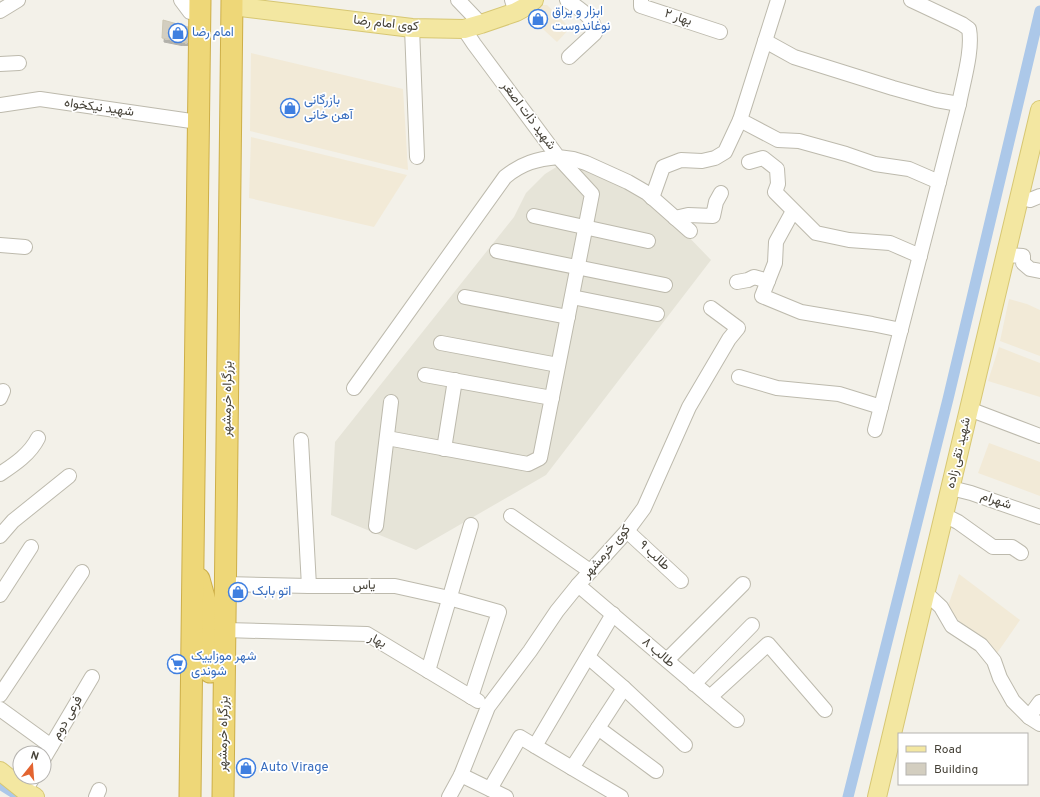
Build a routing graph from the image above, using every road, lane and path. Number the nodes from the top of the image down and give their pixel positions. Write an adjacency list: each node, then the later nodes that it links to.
1 (18, 0): 12 (street)
2 (180, 0): 11 (street)
3 (458, 0): 13 (street, شهید ذات اصغر)
4 (534, 0): 10 (main road, کوی امام رضا)
5 (568, 0): 17 (street)
6 (642, 0): 15 (street, بهار ۲)
7 (778, 0): 16 (street)
8 (911, 0): 20 (street)
9 (232, 3): 14 (main road, کوی امام رضا); 87 (highway, بزرگراه خرمشهر)
10 (514, 6): 13 (main road, کوی امام رضا)
11 (200, 7): 24 (highway, بزرگراه خرمشهر)
12 (0, 11)
13 (472, 27): 14 (main road, کوی امام رضا); 27 (street, شهید ذات اصغر)
14 (412, 28): 26 (street)
15 (720, 32)
16 (765, 42): 20 (street); 23 (street)
17 (569, 57)
18 (19, 63): 19 (street)
19 (0, 64)
20 (959, 104): 29 (street)
21 (0, 105): 24 (street, شهید نیکخواه)
22 (1040, 110): 25 (main road, شهید تقی زاده)
23 (740, 120): 29 (street); 33 (street)
24 (198, 122): 100 (highway, بزرگراه خرمشهر)
25 (1038, 133): 32 (main road, شهید تقی زاده)
26 (417, 157)
27 (558, 157): 33 (street, شهید ذات اصغر); 37 (street); 61 (street)
28 (749, 162): 34 (street)
29 (938, 182): 44 (street)
30 (721, 193): 36 (street)
31 (1040, 196): 32 (street)
32 (1019, 197): 43 (main road, شهید تقی زاده)
33 (652, 198): 36 (street, شهید ذات اصغر)
34 (793, 210): 44 (street); 47 (street)
35 (534, 216): 37 (street)
36 (675, 218): 38 (street, شهید ذات اصغر)
37 (585, 228): 39 (street); 45 (street)
38 (690, 231)
39 (648, 241)
40 (0, 244): 41 (street)
41 (25, 247)
42 (497, 251): 45 (street)
43 (1006, 255): 46 (street); 65 (main road, شهید تقی زاده)
44 (920, 256): 55 (street)
45 (578, 267): 49 (street); 51 (street)
46 (1040, 270)
47 (768, 281): 48 (street); 55 (street)
48 (737, 282)
49 (665, 285)
50 (465, 297): 54 (street)
51 (572, 297): 53 (street); 54 (street)
52 (711, 308): 80 (street, کوی خرمشهر)
53 (657, 314)
54 (568, 317): 57 (street)
55 (900, 330): 64 (street)
56 (441, 343): 57 (street)
57 (558, 365): 62 (street)
58 (425, 374): 60 (street)
59 (739, 377): 64 (street)
60 (455, 380): 62 (street); 71 (street)
61 (354, 388)
62 (552, 398): 71 (street)
63 (391, 402): 69 (street)
64 (881, 407): 66 (street)
65 (969, 410): 67 (street); 74 (main road, شهید تقی زاده)
66 (875, 430)
67 (1040, 436)
68 (38, 438): 72 (street)
69 (386, 438): 71 (street); 79 (street)
70 (301, 440): 90 (street)
71 (444, 449)
72 (0, 474)
73 (69, 476): 81 (street)
74 (950, 488): 75 (main road, شهید تقی زاده); 77 (street, شهرام)
75 (944, 515): 83 (street); 91 (main road, شهید تقی زاده)
76 (511, 516): 84 (street)
77 (1040, 517)
78 (471, 525): 93 (street)
79 (376, 526)
80 (627, 531): 84 (street, کوی خرمشهر); 86 (street, طالب ۹)
81 (0, 536)
82 (31, 547): 92 (street)
83 (1021, 553)
84 (590, 571): 89 (street, کوی خرمشهر)
85 (82, 572): 104 (street)
86 (681, 581)
87 (225, 584): 90 (street, یاس); 96 (highway, بزرگراه خرمشهر)
88 (743, 584): 98 (street)
89 (578, 585): 94 (street, طالب ۸); 108 (street, کوی خرمشهر)
90 (309, 586): 93 (street, یاس)
91 (926, 593): 112 (street); 129 (main road, شهید تقی زاده)
92 (0, 595)
93 (450, 598): 99 (street); 105 (street, یاس)
94 (613, 614): 97 (street); 98 (street, طالب ۸)
95 (752, 625): 102 (street)
96 (225, 630): 99 (street, بهار); 100 (highway, بزرگراه خرمشهر)
97 (588, 657): 103 (street); 116 (street)
98 (667, 660): 102 (street, طالب ۸)
99 (428, 671): 105 (street, بهار)
100 (209, 674): 124 (highway, بزرگراه خرمشهر); 125 (highway, بزرگراه خرمشهر)
101 (92, 677): 115 (street, فرعی دوم)
102 (694, 684): 106 (street, طالب ۸)
103 (624, 688): 113 (street); 117 (street)
104 (0, 695)
105 (471, 697): 108 (street, بهار)
106 (710, 697): 110 (street); 111 (street, طالب ۸)
107 (1040, 702): 112 (street)
108 (488, 707): 121 (street, کوی خرمشهر)
109 (0, 709): 114 (street)
110 (825, 710)
111 (737, 720)
112 (1035, 720)
113 (598, 728): 118 (street); 120 (street)
114 (50, 745)
115 (52, 745)
116 (535, 746): 118 (street); 123 (street)
117 (686, 746)
118 (572, 768): 128 (street)
119 (0, 771): 122 (main road)
120 (656, 771)
121 (461, 775): 123 (street); 126 (street, کوی خرمشهر)
122 (31, 788)
123 (490, 789): 127 (street)
124 (190, 797)
125 (223, 797)
126 (449, 797)
127 (506, 797)
128 (621, 797)
129 (877, 797)

